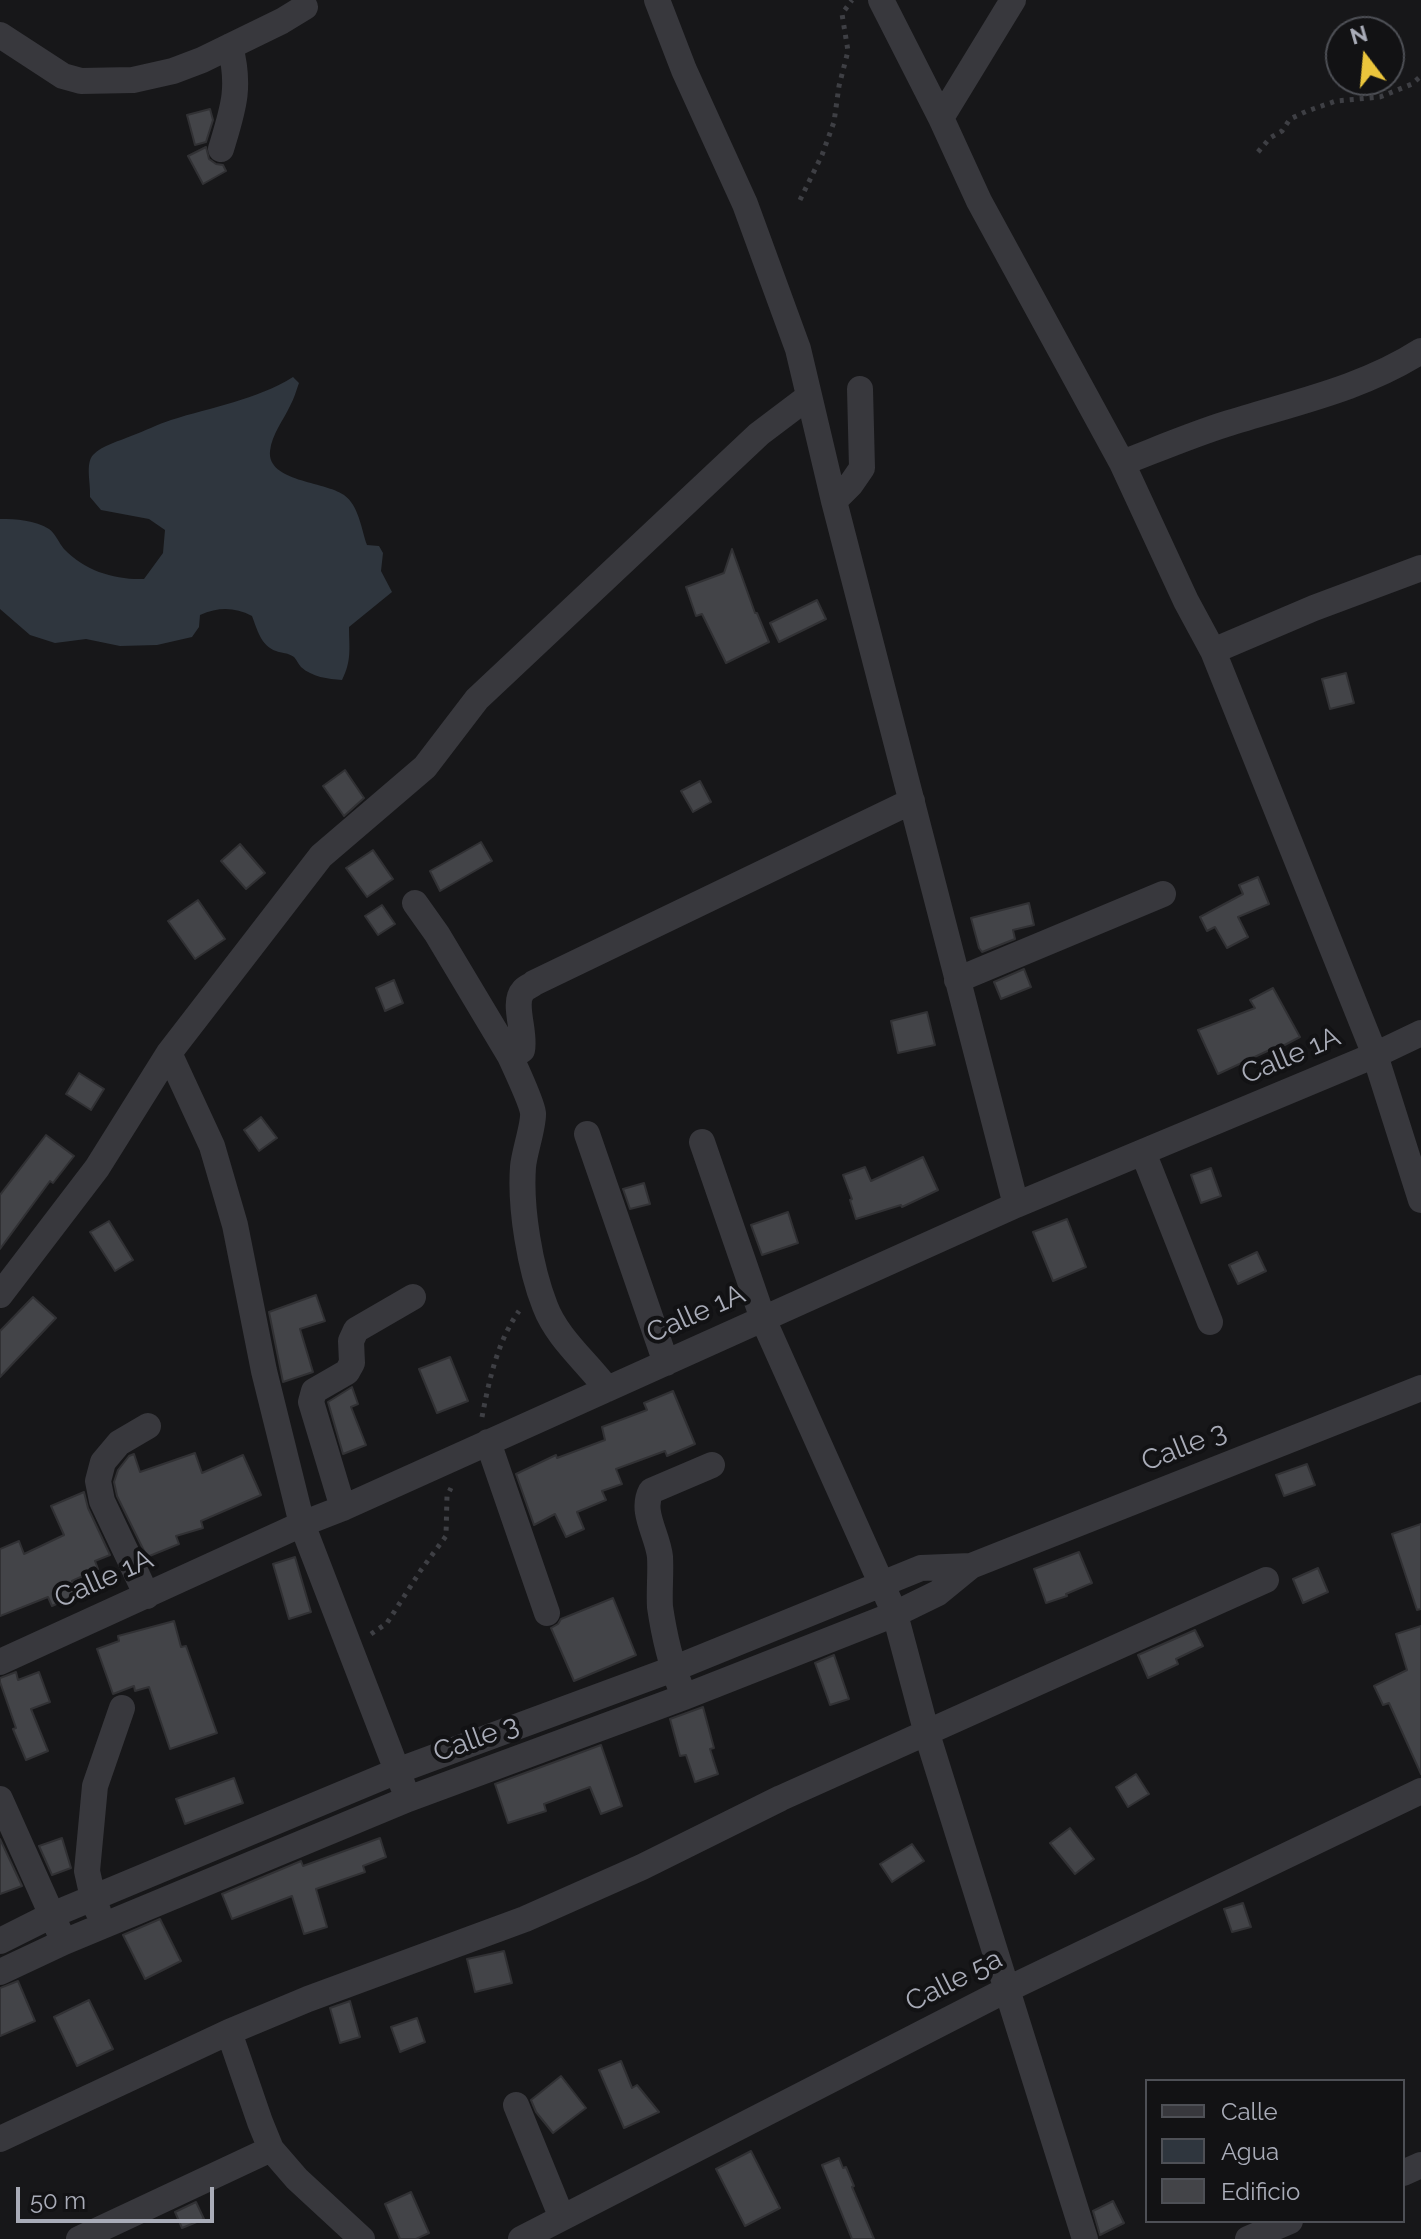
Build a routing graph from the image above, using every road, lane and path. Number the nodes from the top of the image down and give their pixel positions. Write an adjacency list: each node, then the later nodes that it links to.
1 (657, 0): 15 (street)
2 (852, 0): 12 (path)
3 (881, 0): 9 (street)
4 (1013, 0): 9 (street)
5 (305, 7): 7 (street)
6 (0, 35): 7 (street)
7 (230, 46): 10 (street)
8 (1421, 76): 11 (path)
9 (941, 118): 16 (street)
10 (221, 149)
11 (1258, 152)
12 (800, 200)
13 (1421, 351): 16 (street)
14 (860, 389): 17 (street)
15 (808, 397): 17 (street); 25 (street)
16 (1122, 463): 19 (street)
17 (834, 501): 20 (street)
18 (1421, 568): 19 (street)
19 (1213, 651): 26 (street)
20 (912, 801): 23 (street); 27 (street)
21 (1163, 894): 23 (street)
22 (415, 903): 27 (street)
23 (957, 980): 32 (street)
24 (1421, 1033): 26 (street, Calle 1A)
25 (169, 1053): 34 (street); 46 (street)
26 (1375, 1055): 30 (street, Calle 1A); 31 (street)
27 (510, 1056): 33 (street)
28 (587, 1134): 38 (street)
29 (702, 1142): 36 (street)
30 (1143, 1152): 32 (street, Calle 1A); 37 (street)
31 (1421, 1200)
32 (1016, 1205): 36 (street, Calle 1A)
33 (538, 1284): 40 (street); 42 (path)
34 (0, 1295)
35 (413, 1297): 45 (street)
36 (763, 1319): 38 (street, Calle 1A); 49 (street)
37 (1210, 1322)
38 (666, 1363): 40 (street, Calle 1A)
39 (1421, 1388): 47 (street, Calle 3)
40 (607, 1389): 42 (street, Calle 1A)
41 (148, 1426): 50 (street)
42 (482, 1445): 45 (street, Calle 1A); 51 (street)
43 (712, 1465): 55 (street)
44 (454, 1484): 53 (path)
45 (343, 1508): 46 (street, Calle 1A)
46 (302, 1524): 50 (street, Calle 1A); 53 (street)
47 (971, 1566): 49 (street, Calle 3); 52 (street, Calle 3)
48 (1266, 1580): 58 (street)
49 (883, 1584): 52 (street); 55 (street, Calle 3)
50 (147, 1596): 54 (street, Calle 1A)
51 (547, 1613)
52 (895, 1614): 56 (street, Calle 3); 58 (street)
53 (346, 1640): 59 (street)
54 (0, 1662)
55 (673, 1669): 56 (street); 59 (street, Calle 3)
56 (684, 1697): 62 (street, Calle 3)
57 (122, 1708): 63 (street)
58 (927, 1734): 69 (street); 70 (street)
59 (397, 1771): 62 (street); 63 (street, Calle 3)
60 (1421, 1791): 69 (street, Calle 5a)
61 (0, 1799): 64 (street)
62 (408, 1799): 65 (street, Calle 3)
63 (93, 1898): 64 (street, Calle 3); 65 (street)
64 (52, 1915): 66 (street, Calle 3); 67 (street)
65 (105, 1925): 67 (street, Calle 3)
66 (0, 1941)
67 (64, 1942): 68 (street, Calle 3)
68 (0, 1972)
69 (1006, 1990): 74 (street, Calle 5a); 79 (street)
70 (229, 2032): 72 (street); 73 (street)
71 (516, 2105): 74 (street)
72 (0, 2139)
73 (271, 2149): 76 (street); 77 (street)
74 (562, 2218): 78 (street, Calle 5a)
75 (1285, 2223): 80 (street)
76 (79, 2239)
77 (362, 2239)
78 (521, 2239)
79 (1085, 2239)
80 (1248, 2239)

